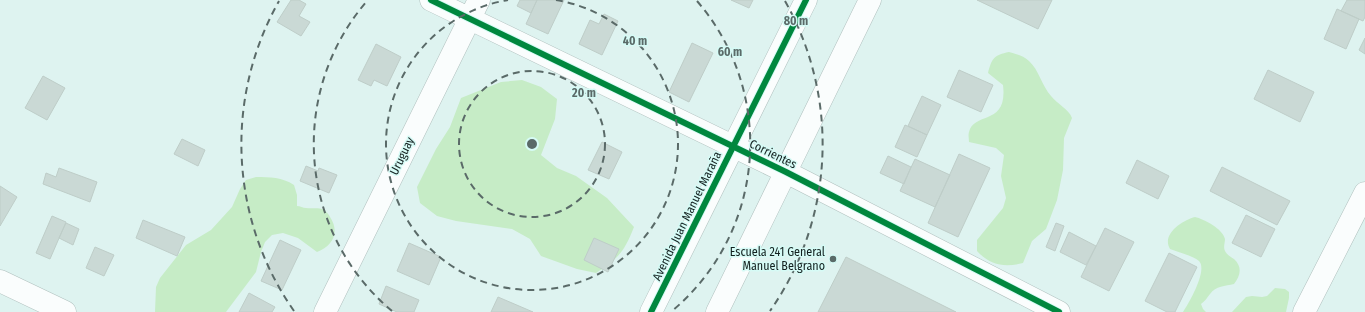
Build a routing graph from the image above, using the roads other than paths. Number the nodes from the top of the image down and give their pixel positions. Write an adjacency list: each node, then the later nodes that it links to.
1 (431, 0): 5 (street, Corrientes)
2 (479, 0): 5 (street, Uruguay)
3 (806, 0): 6 (street, Avenida Juan Manuel Maraña)
4 (870, 0): 7 (street)
5 (470, 19): 6 (street, Corrientes); 11 (street, Uruguay)
6 (733, 147): 7 (street, Corrientes); 12 (street, Avenida Juan Manuel Maraña)
7 (786, 172): 13 (street); 14 (street, Corrientes)
8 (1365, 193): 15 (street)
9 (0, 281): 10 (street)
10 (65, 312)
11 (325, 312)
12 (651, 312)
13 (717, 312)
14 (1059, 312)
15 (1304, 312)

